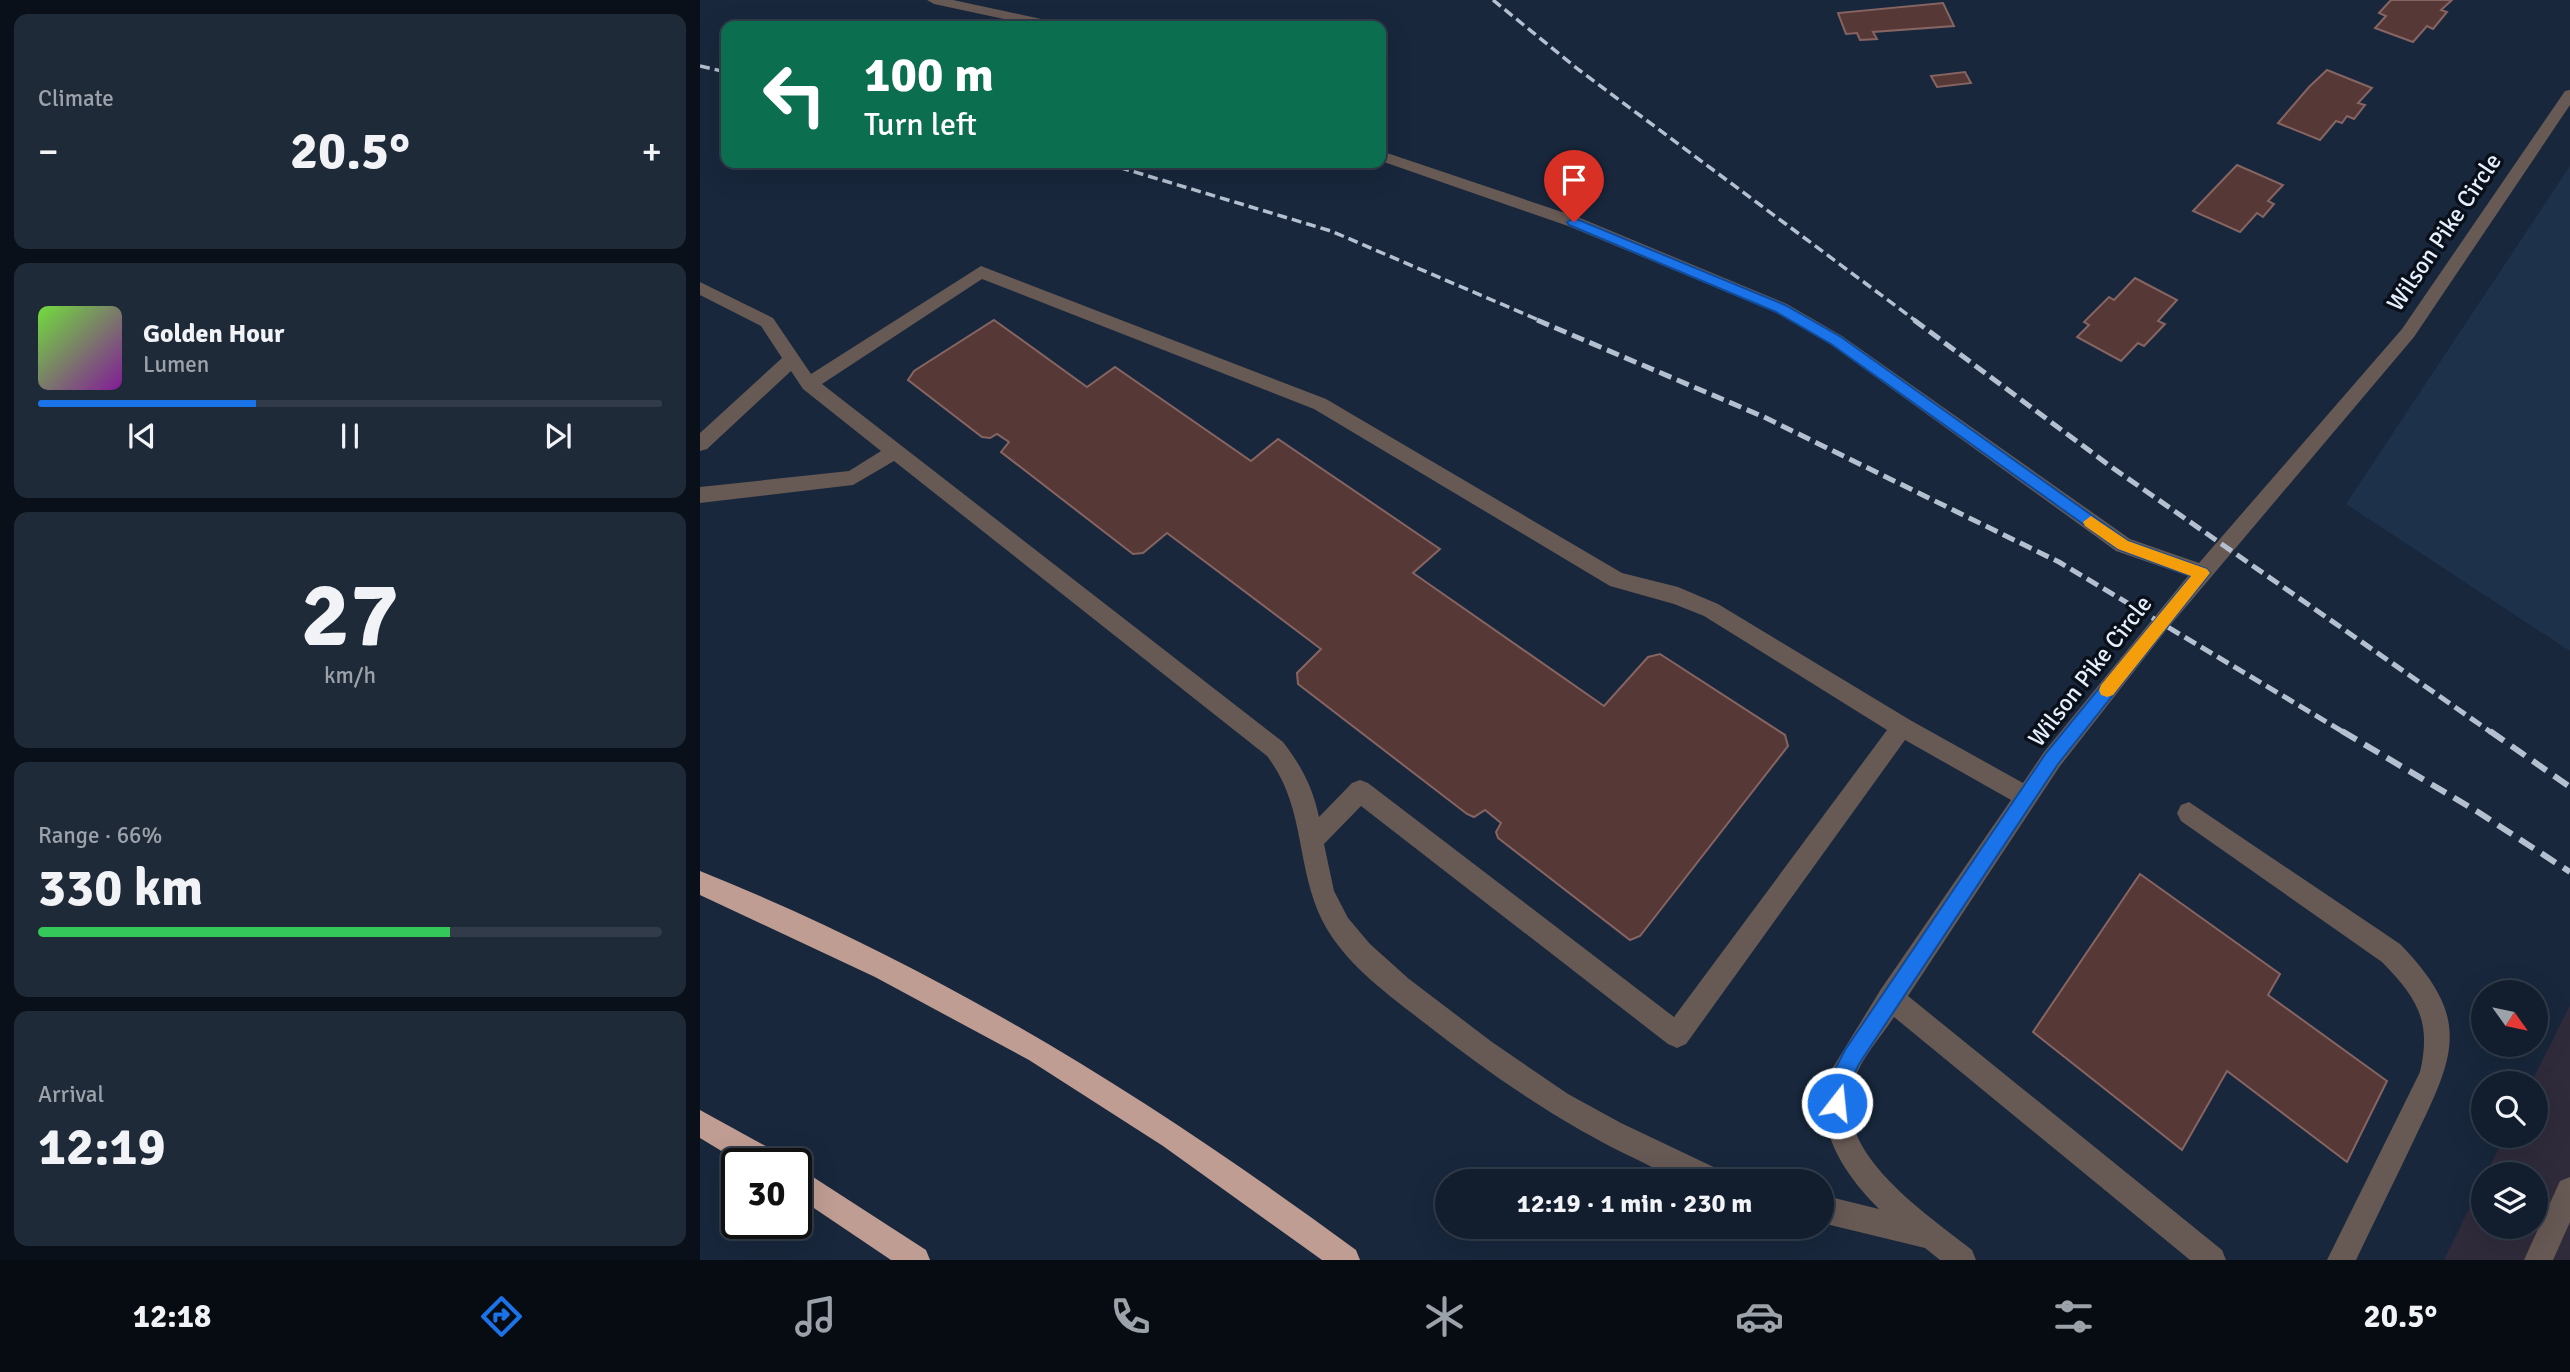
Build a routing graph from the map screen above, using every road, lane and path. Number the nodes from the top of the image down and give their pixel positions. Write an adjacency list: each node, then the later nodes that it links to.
1 (934, 0): 2 (street)
2 (1032, 21)
3 (2570, 94): 11 (street, Wilson Pike Circle)
4 (1386, 158): 11 (street)
5 (700, 288): 6 (street)
6 (793, 359): 7 (street); 8 (street)
7 (809, 384): 9 (street); 12 (street)
8 (700, 444)
9 (896, 451): 10 (street); 15 (street)
10 (700, 495)
11 (2202, 573): 13 (street, Wilson Pike Circle)
12 (1902, 726): 13 (street); 15 (street)
13 (2027, 797): 17 (street, Wilson Pike Circle)
14 (2189, 813): 29 (street)
15 (1312, 840): 20 (street)
16 (700, 883): 26 (highway)
17 (1890, 998): 24 (street, Wilson Pike Circle); 28 (street)
18 (700, 1123): 19 (highway)
19 (743, 1148)
20 (1688, 1169)
21 (812, 1191): 25 (highway)
22 (2570, 1191): 30 (street)
23 (1834, 1212): 24 (street)
24 (1933, 1236): 27 (street, Wilson Pike Circle)
25 (916, 1260)
26 (1346, 1260)
27 (1962, 1260)
28 (2212, 1260)
29 (2341, 1260)
30 (2538, 1260)

